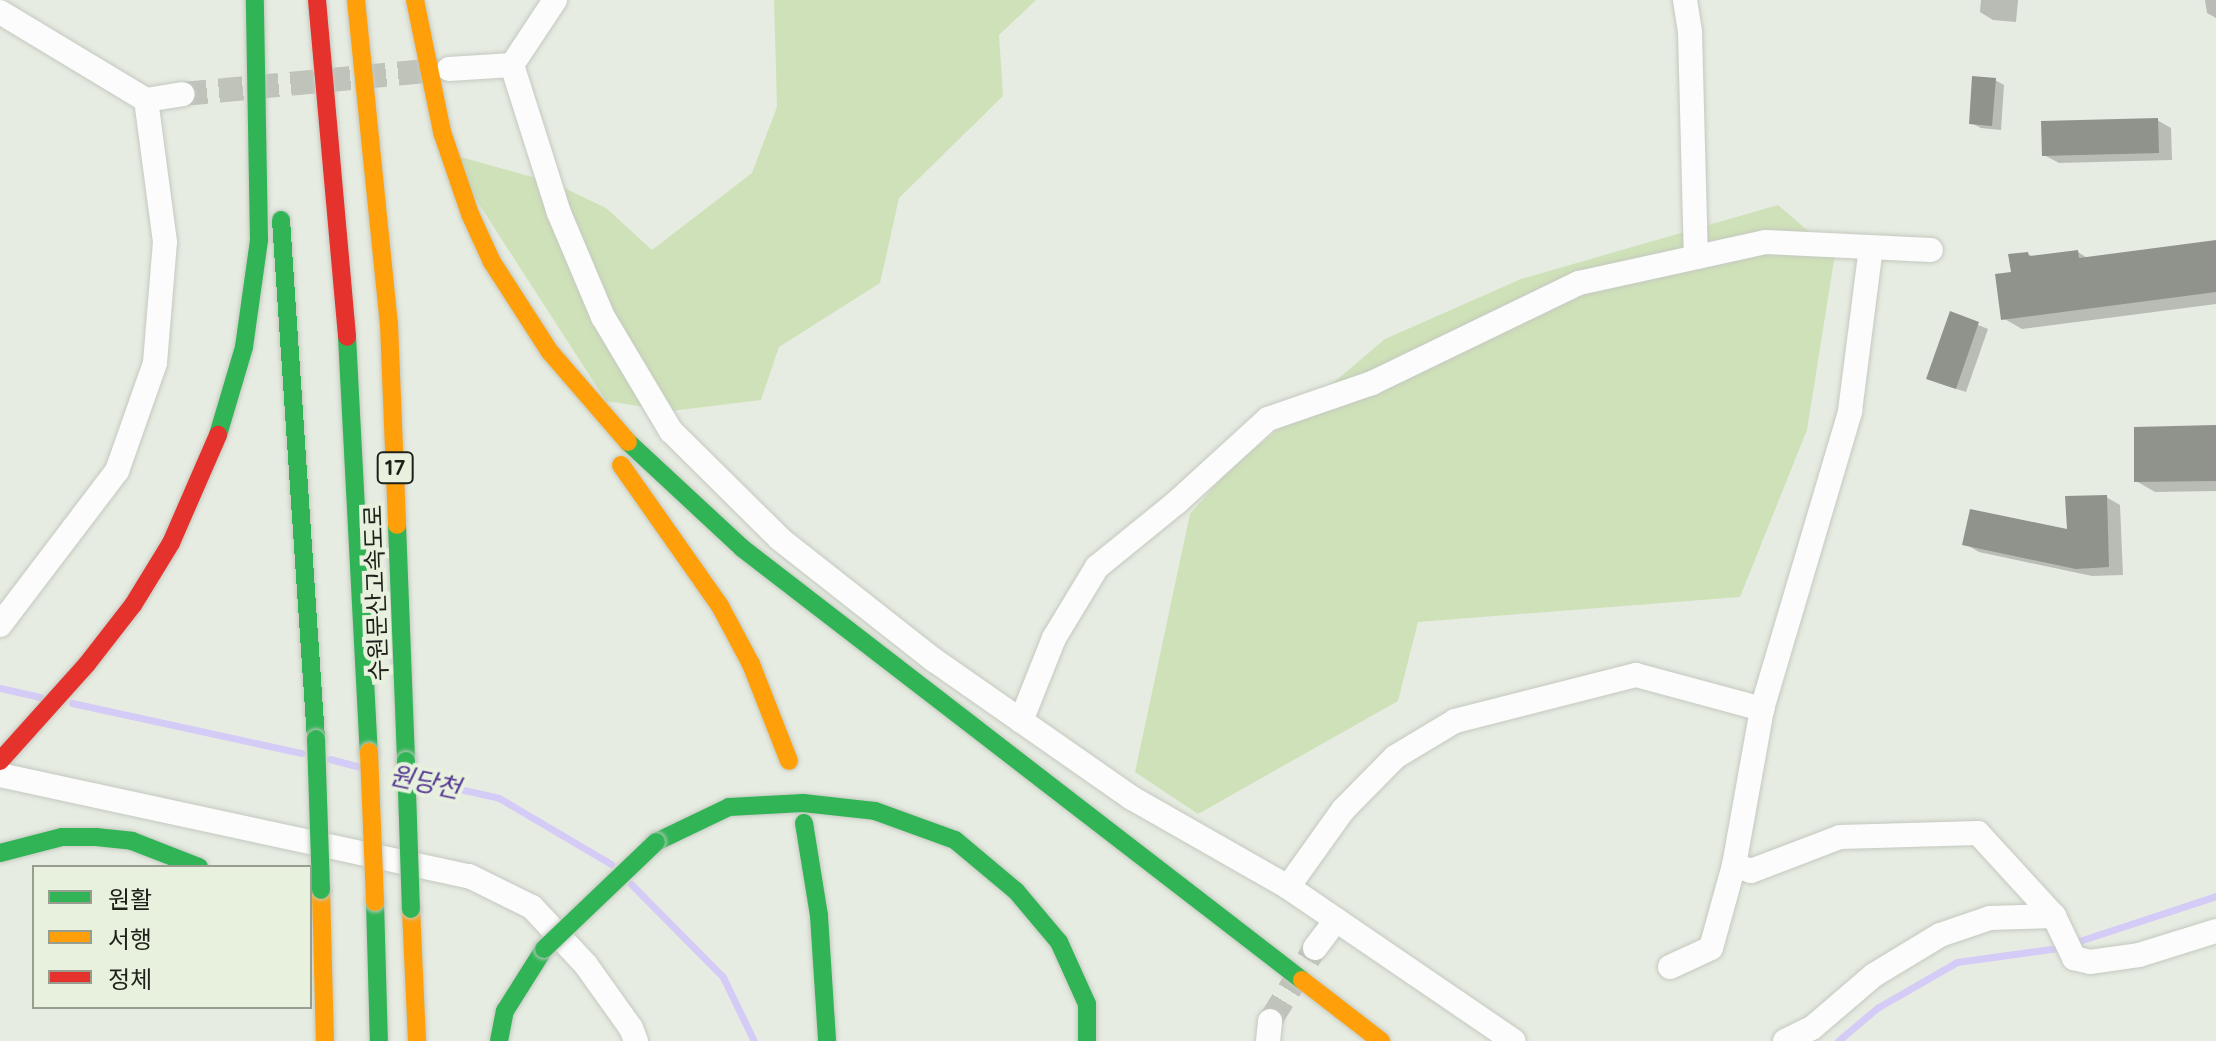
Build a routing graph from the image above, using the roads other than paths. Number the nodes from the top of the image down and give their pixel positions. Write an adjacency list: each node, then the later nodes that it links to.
1 (255, 0): 22 (highway)
2 (261, 0): 13 (highway)
3 (317, 0): 38 (highway, 수원문산고속도로 / 17, bridge)
4 (356, 0): 39 (highway, 수원문산고속도로 / 17, bridge)
5 (415, 0): 18 (highway)
6 (555, 0): 9 (street)
7 (1685, 0): 17 (street)
8 (0, 12): 12 (street)
9 (512, 65): 10 (street); 21 (street)
10 (449, 69)
11 (183, 94): 12 (street)
12 (146, 100): 19 (street)
13 (277, 166)
14 (279, 196): 37 (highway, bridge)
15 (1871, 247): 16 (street); 17 (street); 20 (street)
16 (1931, 250)
17 (1696, 257): 21 (street)
18 (492, 262): 23 (highway); 44 (highway)
19 (0, 625)
20 (1762, 709): 28 (street); 29 (street)
21 (1021, 721): 29 (street)
22 (0, 761)
23 (789, 761)
24 (0, 775): 41 (street)
25 (804, 823): 42 (highway)
26 (0, 853): 27 (highway)
27 (194, 865)
28 (1734, 865): 31 (street); 34 (street)
29 (1288, 887): 30 (street)
30 (1336, 920): 33 (street); 45 (street)
31 (2057, 922): 32 (street); 46 (street)
32 (2216, 931)
33 (1315, 948)
34 (1670, 967)
35 (306, 1009): 36 (highway)
36 (312, 1041)
37 (325, 1041)
38 (379, 1041)
39 (417, 1041)
40 (499, 1041): 43 (highway, bridge)
41 (636, 1041)
42 (827, 1041)
43 (1087, 1041)
44 (1381, 1041)
45 (1514, 1041)
46 (1785, 1041)

